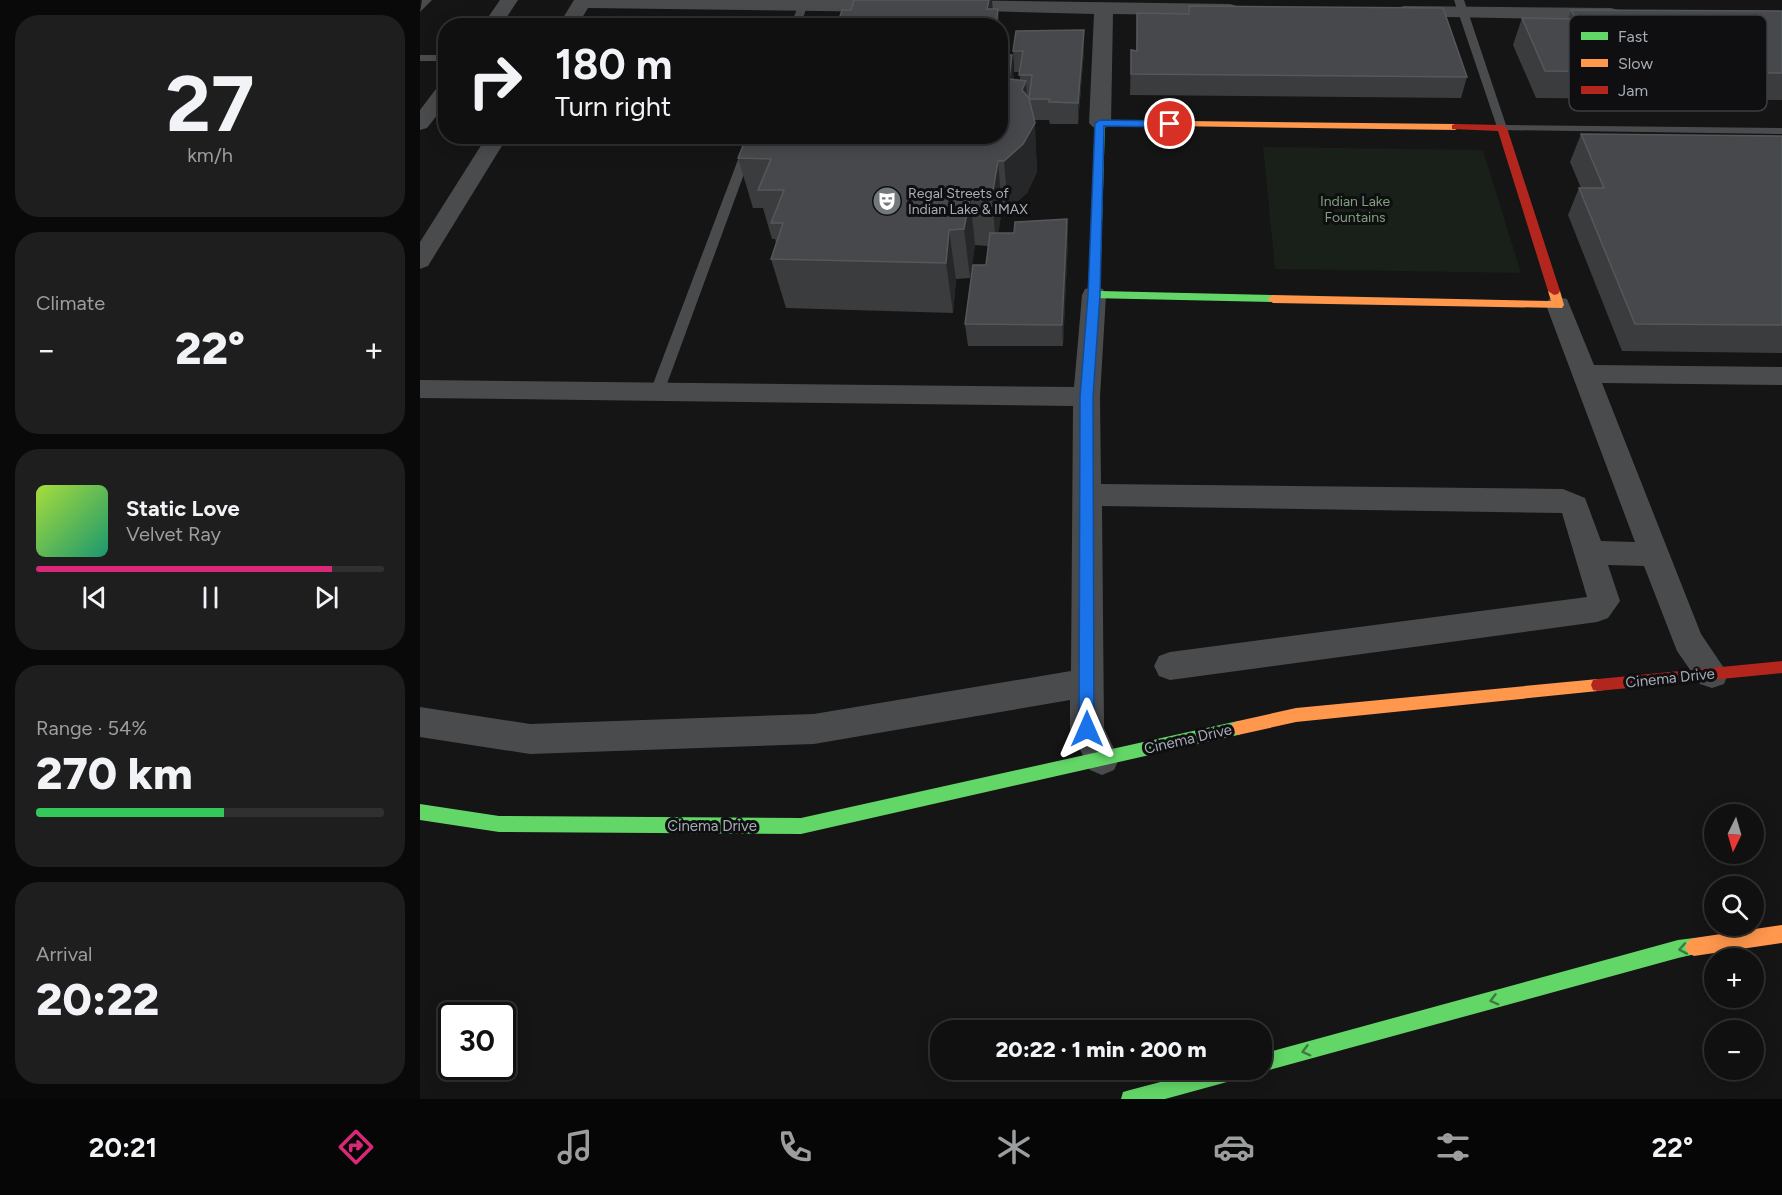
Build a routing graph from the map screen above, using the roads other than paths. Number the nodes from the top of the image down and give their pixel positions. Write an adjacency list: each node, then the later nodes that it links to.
1 (427, 0): 3 (lane); 10 (lane)
2 (509, 0): 14 (street)
3 (420, 1)
4 (636, 1): 5 (street); 15 (street)
5 (804, 2): 7 (street); 16 (lane)
6 (1104, 4): 8 (street); 11 (street); 20 (street)
7 (911, 6)
8 (934, 6)
9 (1461, 7): 12 (street); 13 (street); 22 (lane)
10 (420, 9)
11 (1253, 10)
12 (1389, 12)
13 (1627, 14)
14 (496, 18)
15 (572, 18)
16 (798, 18)
17 (420, 58): 18 (lane)
18 (438, 58)
19 (438, 99): 21 (street)
20 (1100, 123): 22 (main road); 27 (main road)
21 (420, 124)
22 (1502, 128): 23 (lane); 28 (main road)
23 (1782, 131)
24 (493, 144): 26 (street)
25 (750, 144): 32 (lane)
26 (420, 261)
27 (1094, 295): 28 (main road); 33 (street)
28 (1558, 305): 29 (street)
29 (1585, 374): 30 (street); 36 (street)
30 (1782, 376)
31 (420, 389): 32 (street)
32 (657, 392): 33 (street)
33 (1087, 397): 34 (street)
34 (1087, 495): 35 (street); 40 (street)
35 (1590, 553): 36 (street); 37 (street)
36 (1654, 554): 39 (street)
37 (1170, 666)
38 (1782, 667): 39 (main road, Cinema Drive)
39 (1712, 674): 42 (main road, Cinema Drive)
40 (1087, 683): 41 (street); 42 (street)
41 (420, 722)
42 (1102, 759): 43 (main road, Cinema Drive)
43 (420, 812)
44 (1782, 934): 45 (main road, one-way to 45)
45 (1272, 1060)
46 (1201, 1080): 47 (main road)
47 (1130, 1099)

